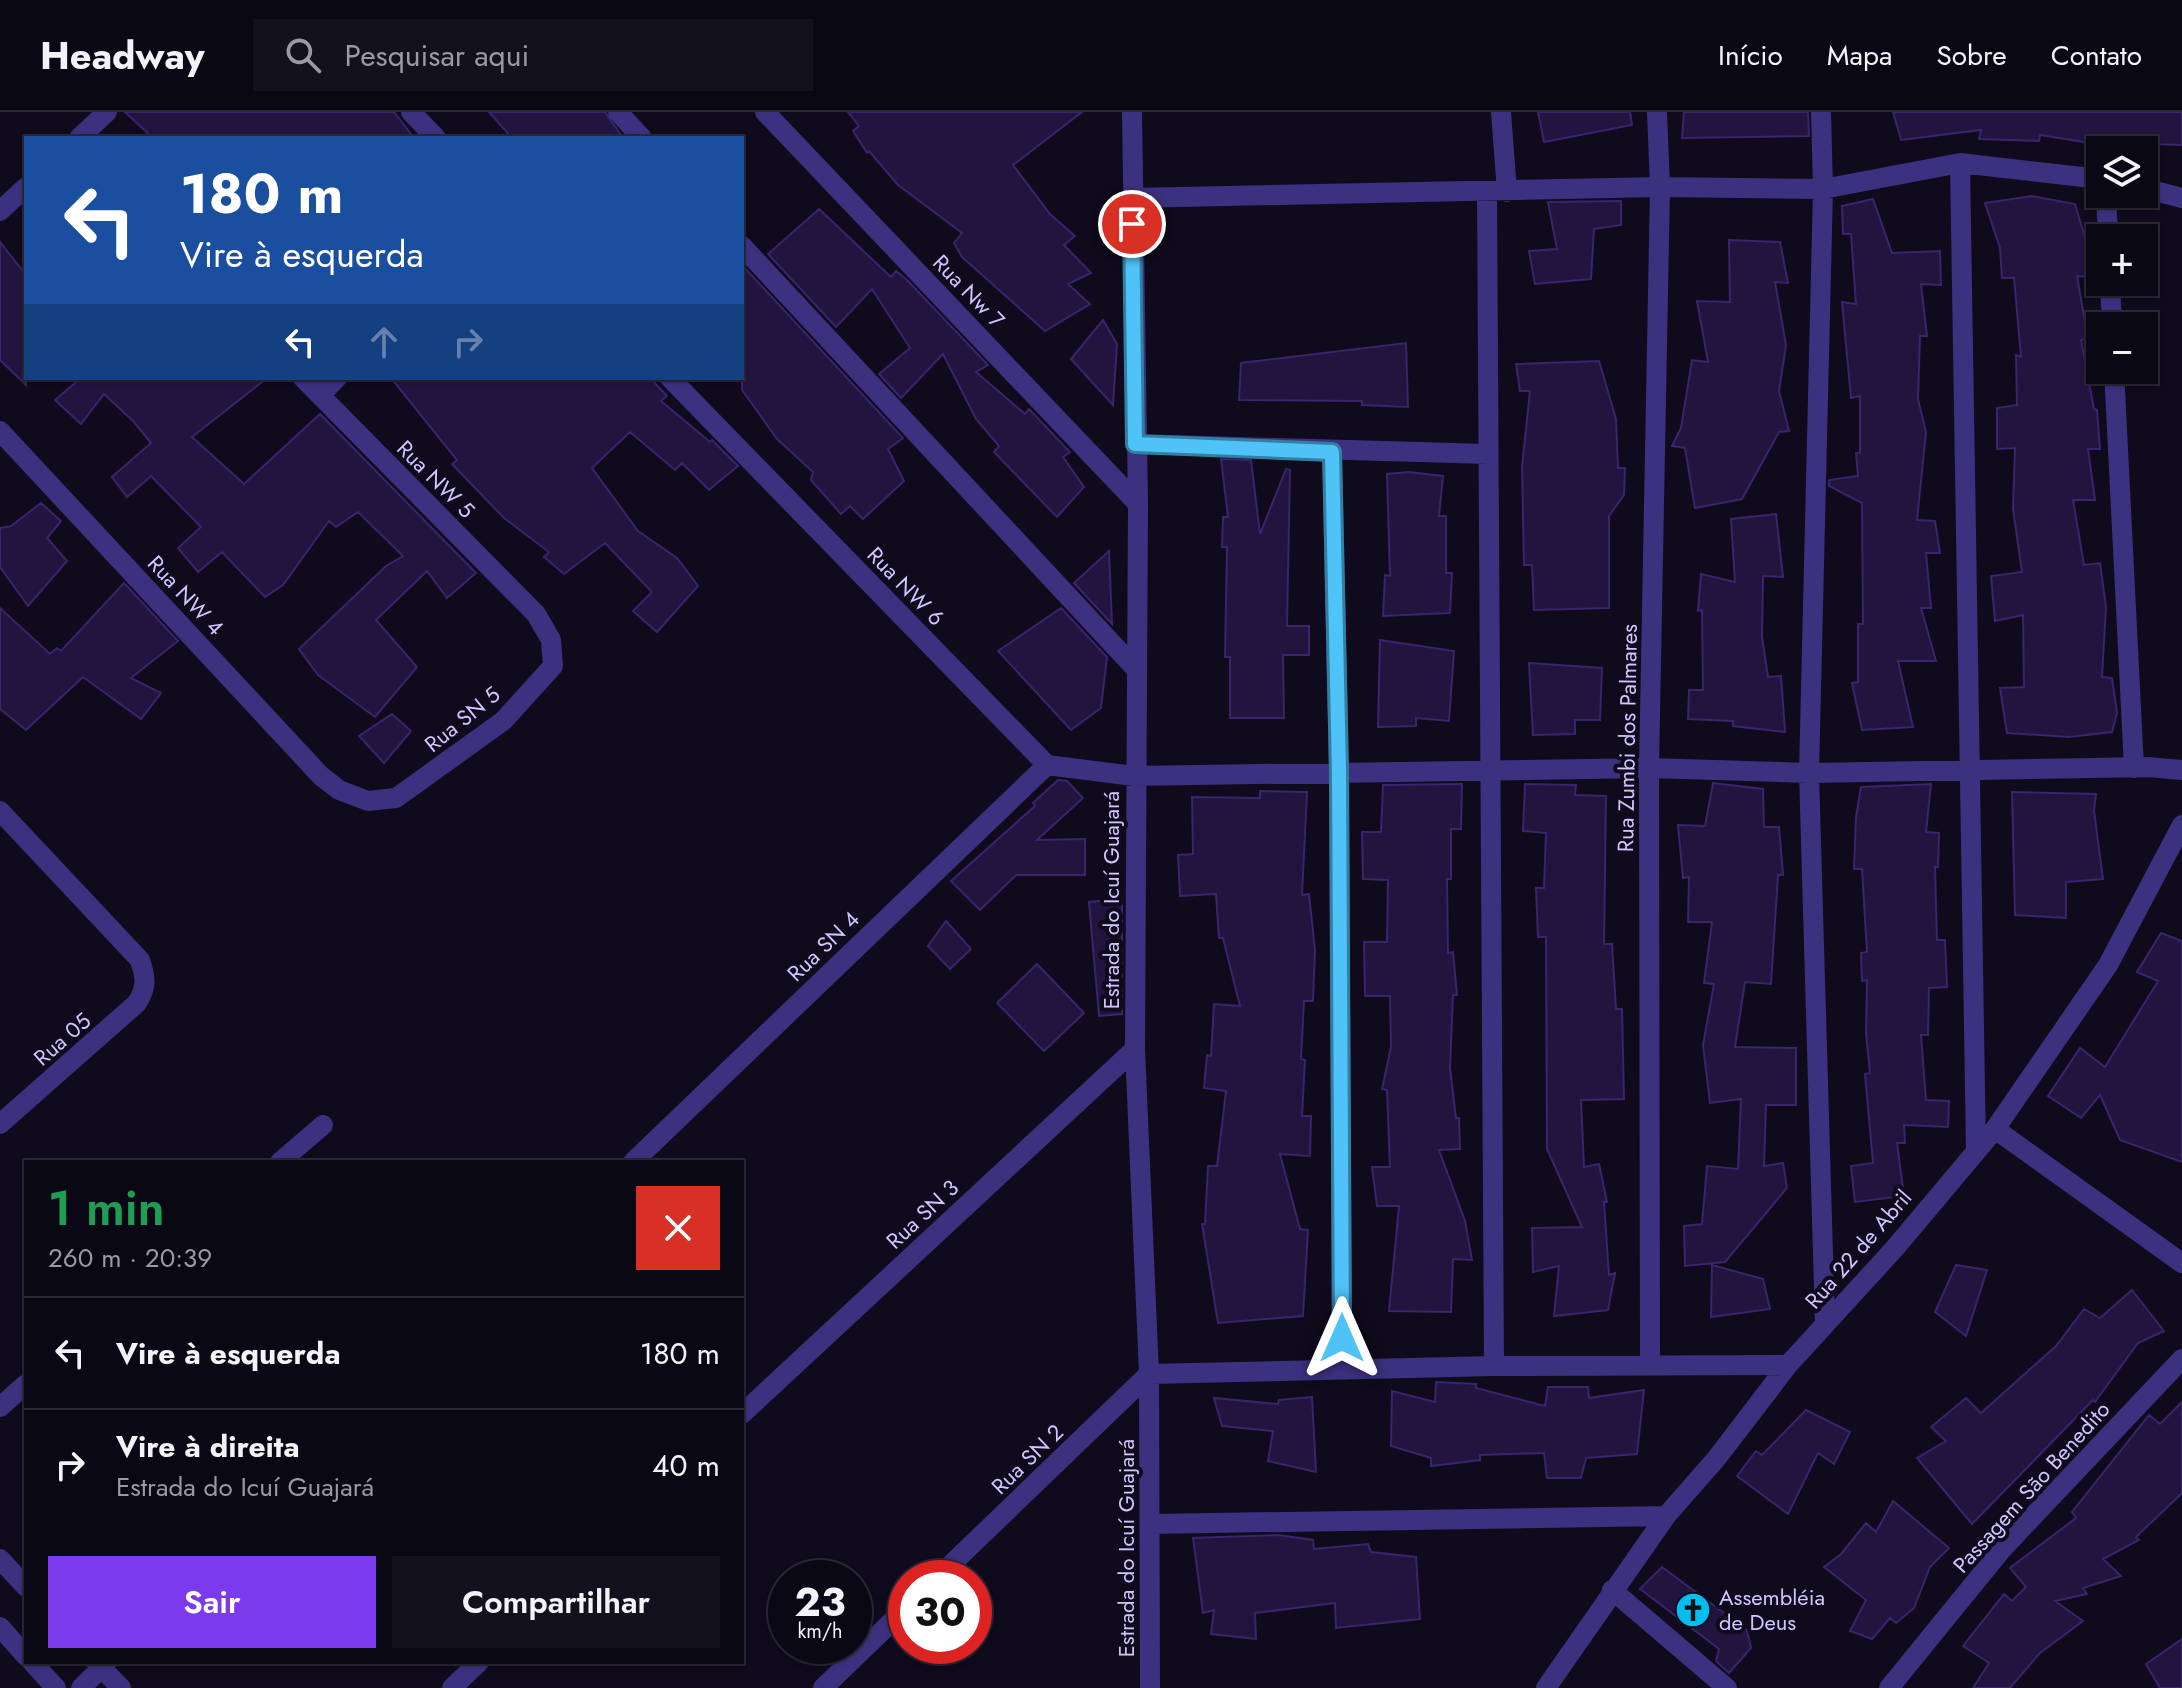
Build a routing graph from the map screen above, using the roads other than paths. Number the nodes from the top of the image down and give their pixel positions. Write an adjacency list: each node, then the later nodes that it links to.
1 (107, 112): 10 (street)
2 (411, 112): 11 (street)
3 (618, 112): 12 (street)
4 (765, 112): 33 (street, Rua Nw 7)
5 (1118, 112): 9 (street)
6 (1501, 112): 18 (street)
7 (1657, 112): 15 (street, Rua Zumbi dos Palmares)
8 (1821, 112): 17 (street)
9 (1132, 120): 20 (street, Estrada do Icuí Guajará)
10 (81, 136)
11 (434, 136)
12 (640, 136)
13 (1960, 163): 14 (street); 17 (street); 43 (street)
14 (2086, 177)
15 (1660, 187): 17 (street); 18 (street); 37 (street, Rua Zumbi dos Palmares)
16 (24, 189): 22 (street)
17 (1823, 189): 42 (street)
18 (1497, 192): 20 (street); 32 (street)
19 (2158, 192): 21 (street)
20 (1132, 198): 30 (street, Estrada do Icuí Guajará)
21 (2182, 198)
22 (0, 211)
23 (744, 248): 35 (street)
24 (305, 380): 28 (street, Rua NW 5)
25 (335, 380): 28 (street)
26 (672, 380): 36 (street, Rua NW 6)
27 (2115, 384): 38 (street)
28 (320, 395): 34 (street, Rua NW 5)
29 (0, 431): 45 (street, Rua NW 4)
30 (1135, 444): 31 (street); 33 (street, Estrada do Icuí Guajará)
31 (1332, 452): 32 (street); 41 (street)
32 (1488, 454): 39 (street)
33 (1138, 504): 35 (street, Estrada do Icuí Guajará)
34 (536, 614): 45 (street, Rua SN 5)
35 (1135, 668): 44 (street, Estrada do Icuí Guajará)
36 (1047, 765): 44 (street); 54 (street, Rua SN 4)
37 (1649, 768): 39 (street); 42 (street); 58 (street, Rua Zumbi dos Palmares)
38 (2134, 768): 40 (street); 43 (street)
39 (1490, 770): 41 (street); 60 (street)
40 (2182, 770)
41 (1339, 772): 44 (street); 61 (street)
42 (1809, 773): 43 (street); 56 (street)
43 (1971, 773): 52 (street)
44 (1134, 776): 48 (street, Estrada do Icuí Guajará)
45 (339, 790)
46 (0, 811): 49 (street, Rua 05)
47 (2182, 825): 51 (street, Rua 22 de Abril)
48 (1135, 1049): 62 (street, Estrada do Icuí Guajará); 65 (street, Rua SN 3)
49 (0, 1124)
50 (323, 1125): 53 (street)
51 (1995, 1129): 52 (street, Rua 22 de Abril); 55 (street)
52 (1976, 1151): 56 (street, Rua 22 de Abril)
53 (282, 1160)
54 (635, 1160)
55 (2182, 1263)
56 (1825, 1323): 59 (street, Rua 22 de Abril)
57 (2182, 1359): 86 (street, Passagem São Benedito)
58 (1650, 1365): 59 (street); 60 (street)
59 (1788, 1365): 66 (street, Rua 22 de Abril)
60 (1494, 1366): 61 (street)
61 (1342, 1370): 62 (street)
62 (1149, 1374): 67 (street, Estrada do Icuí Guajará); 69 (street, Rua SN 2)
63 (24, 1386): 64 (street)
64 (0, 1407)
65 (744, 1412)
66 (1666, 1516): 67 (street); 71 (street, Rua 22 de Abril)
67 (1150, 1524): 83 (street, Estrada do Icuí Guajará)
68 (0, 1559): 70 (street)
69 (956, 1560)
70 (24, 1585)
71 (1612, 1590): 84 (street, Rua 22 de Abril); 85 (street)
72 (888, 1625): 82 (street)
73 (0, 1627): 74 (street)
74 (24, 1654)
75 (34, 1664): 78 (street)
76 (101, 1664): 79 (street); 80 (street)
77 (477, 1664): 81 (street)
78 (56, 1688)
79 (81, 1688)
80 (121, 1688)
81 (452, 1688)
82 (823, 1688)
83 (1150, 1688)
84 (1546, 1688)
85 (1727, 1688)
86 (1889, 1688)

